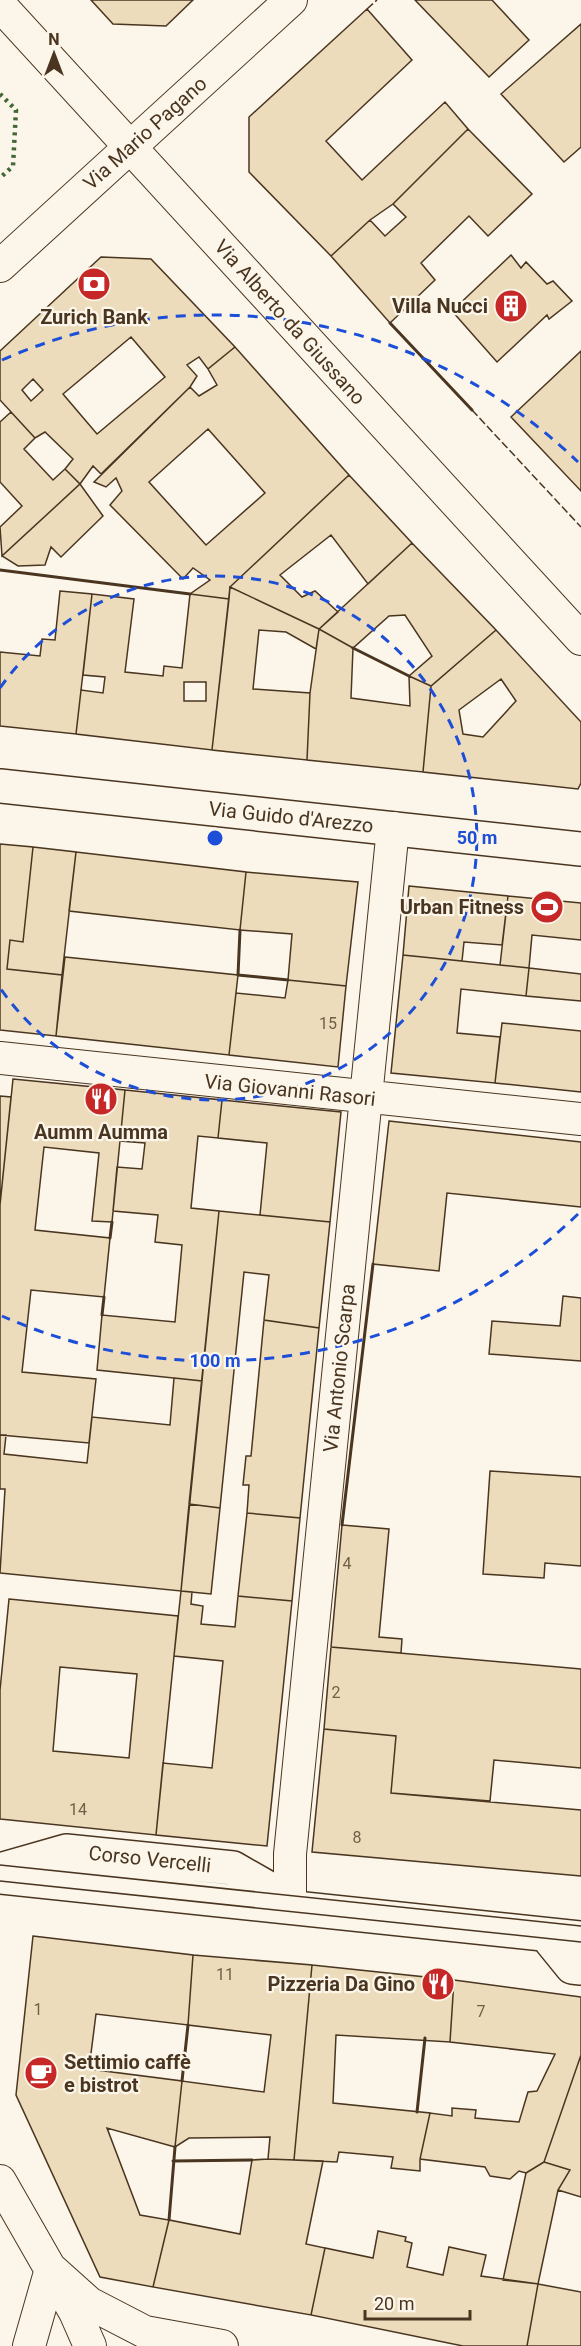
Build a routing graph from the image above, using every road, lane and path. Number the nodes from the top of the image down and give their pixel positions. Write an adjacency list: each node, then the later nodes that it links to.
1 (291, 0): 3 (street, Via Mario Pagano)
2 (0, 5): 3 (street, Via Alberto da Giussano)
3 (130, 147): 4 (street, Via Mario Pagano); 5 (street, Via Alberto da Giussano)
4 (0, 266)
5 (581, 639)
6 (0, 786): 7 (street, Via Guido d'Arezzo)
7 (393, 828): 8 (street, Via Guido d'Arezzo); 10 (street, Via Antonio Scarpa)
8 (581, 849)
9 (0, 1058): 10 (street, Via Giovanni Rasori)
10 (365, 1099): 11 (street, Via Giovanni Rasori); 14 (street, Via Antonio Scarpa)
11 (581, 1119)
12 (0, 1870): 14 (street, Corso Vercelli)
13 (0, 1877): 14 (street, Corso Vercelli)
14 (290, 1907): 15 (street, Corso Vercelli)
15 (546, 1935): 16 (street, Corso Vercelli); 17 (street)
16 (581, 1938)
17 (581, 1968)
18 (0, 2181): 19 (street)
19 (51, 2269): 20 (street); 21 (street); 22 (street)
20 (140, 2339): 23 (street)
21 (29, 2346)
22 (90, 2346)
23 (222, 2346)

